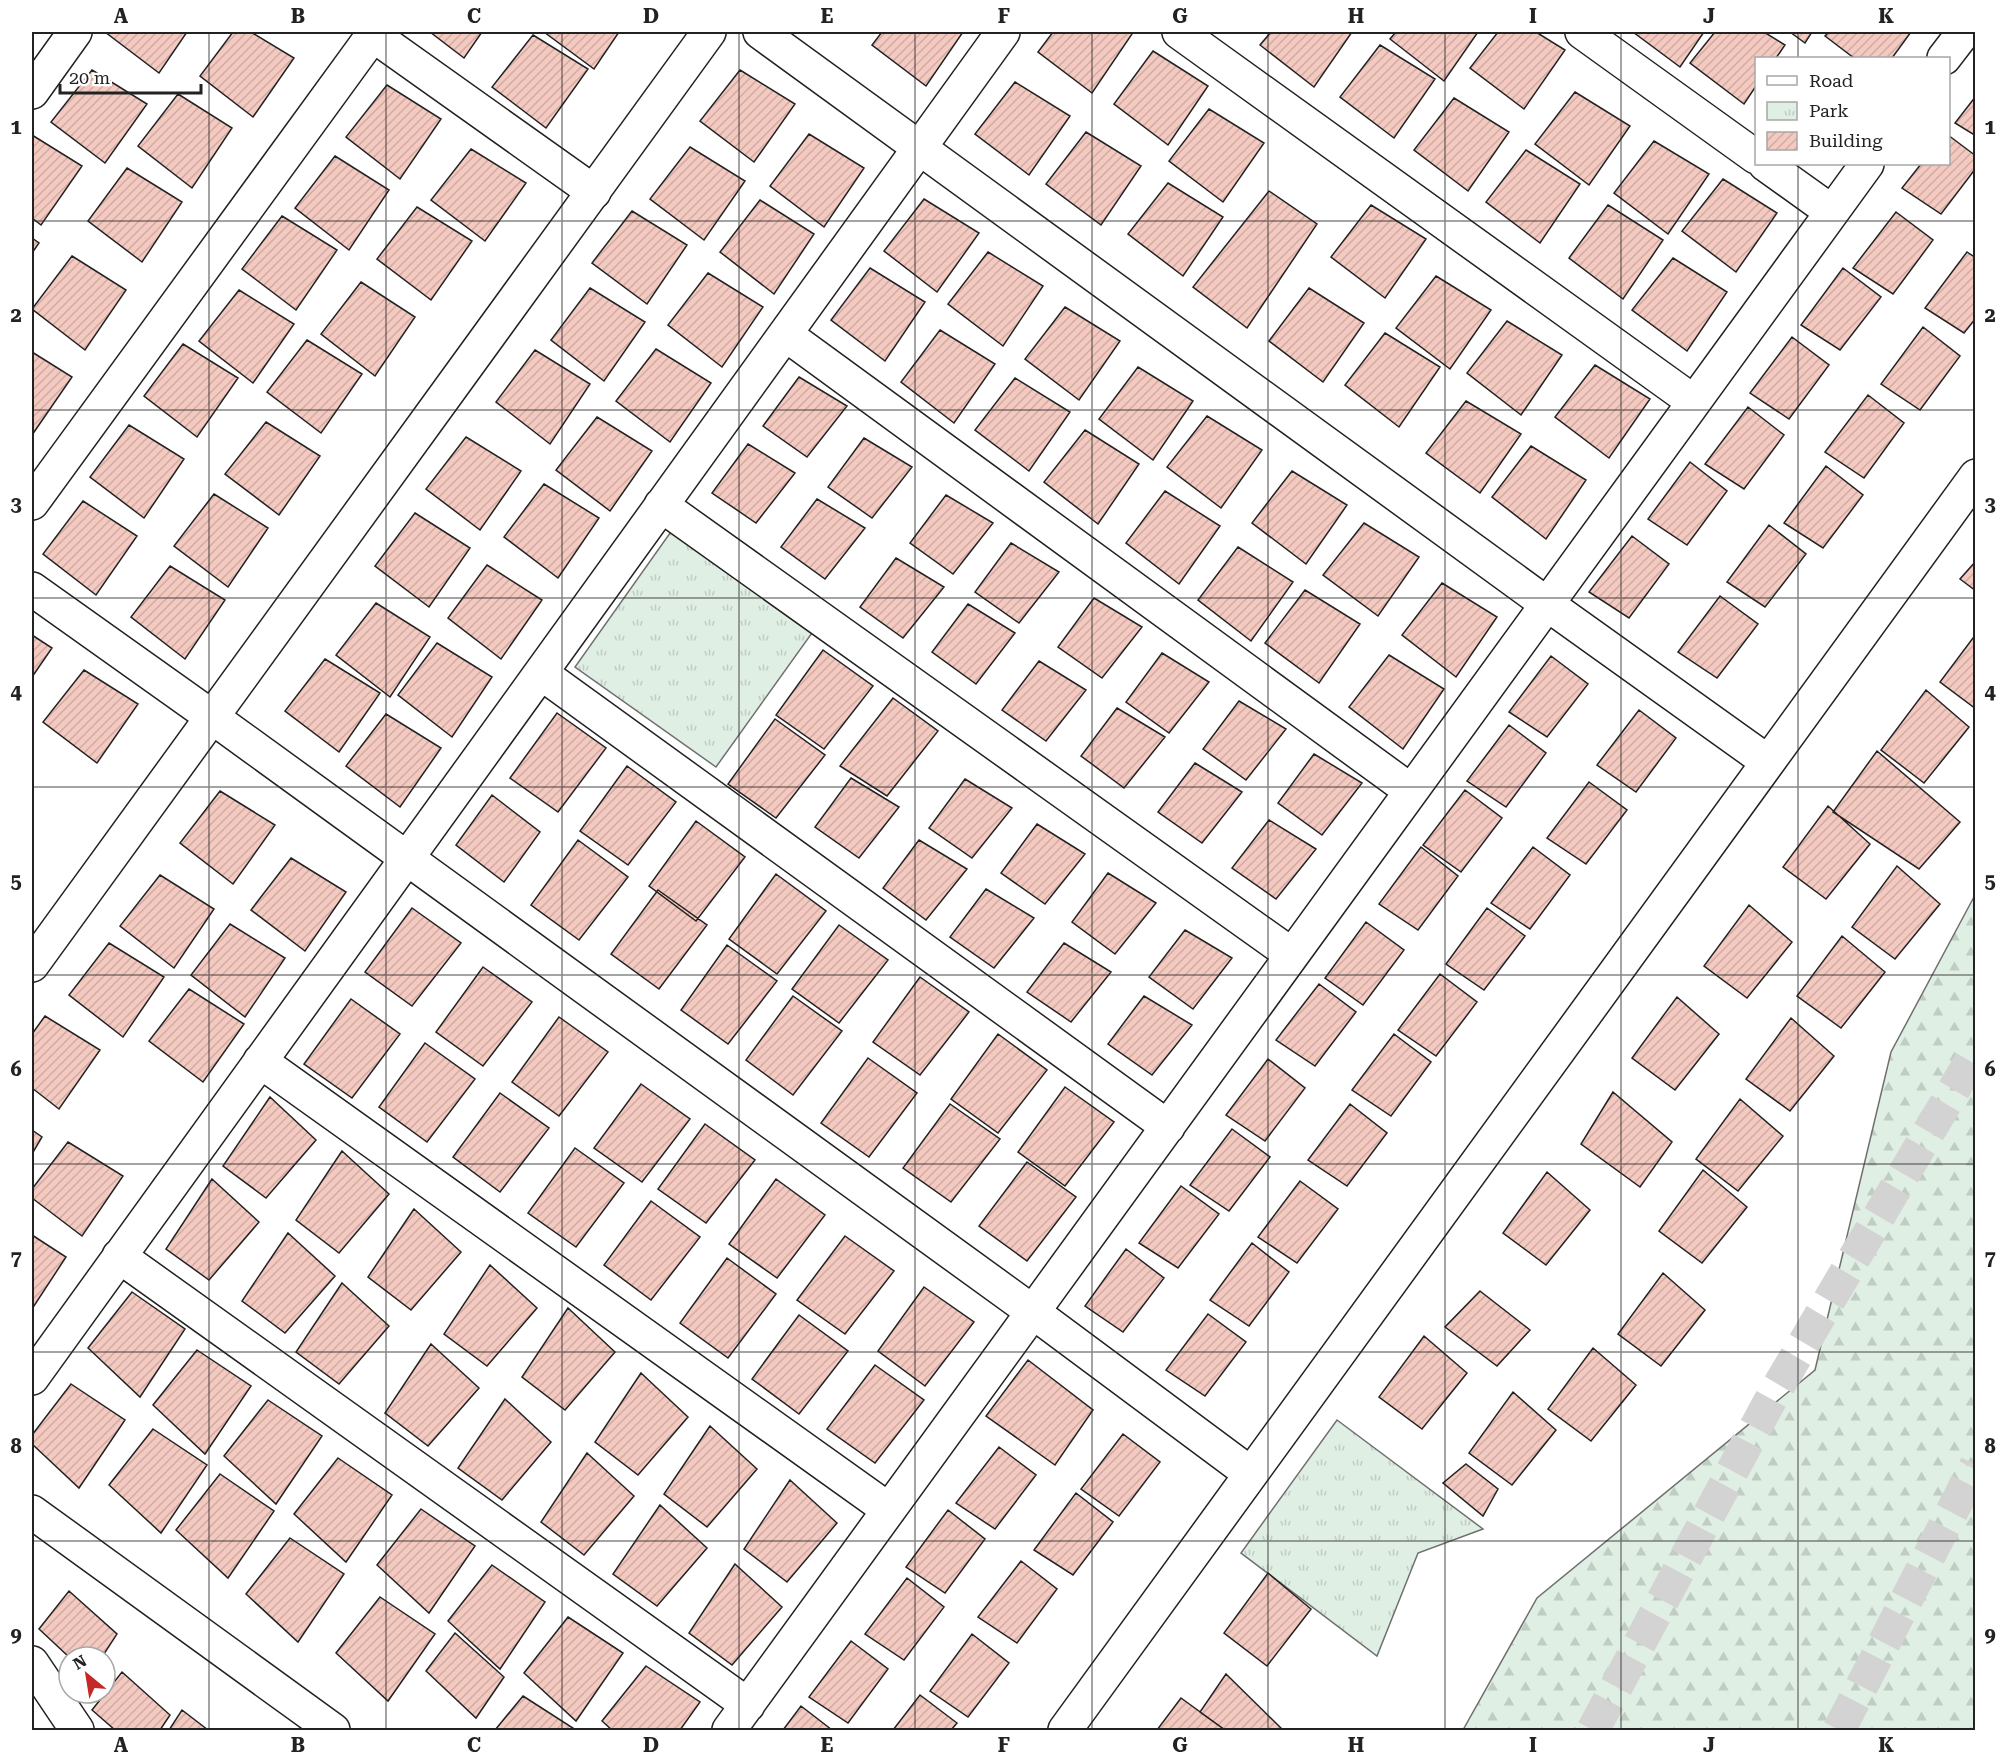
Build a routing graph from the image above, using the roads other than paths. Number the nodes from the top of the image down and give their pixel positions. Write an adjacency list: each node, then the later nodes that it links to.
1 (75, 32): 10 (street)
2 (709, 32): 15 (street)
3 (760, 32): 11 (street)
4 (1003, 32): 11 (street)
5 (1179, 32): 18 (street)
6 (1582, 32): 12 (street)
7 (1964, 32): 9 (street)
8 (374, 33): 15 (street); 20 (street)
9 (1945, 57)
10 (32, 92)
11 (919, 148): 17 (street); 23 (street)
12 (1755, 156)
13 (1766, 165): 16 (street)
14 (1866, 165): 16 (street)
15 (594, 192): 25 (street)
16 (1832, 212): 18 (street)
17 (785, 334): 21 (street); 27 (street)
18 (1694, 402): 23 (street)
19 (1976, 476): 26 (street)
20 (32, 504)
21 (661, 505): 24 (street); 29 (street)
22 (32, 589): 25 (street)
23 (1547, 604): 26 (street); 27 (street)
24 (541, 673): 28 (street); 32 (street)
25 (212, 717): 28 (street); 30 (street)
26 (1768, 762): 36 (street)
27 (1411, 791): 29 (street)
28 (406, 859): 31 (street); 34 (street)
29 (1292, 955): 32 (street)
30 (32, 964)
31 (260, 1061): 33 (street); 37 (street)
32 (1167, 1126): 34 (street)
33 (120, 1256): 35 (street); 40 (street)
34 (1033, 1312): 36 (street); 37 (street)
35 (32, 1378)
36 (1251, 1473): 43 (street)
37 (889, 1510): 40 (street)
38 (32, 1512): 42 (street)
39 (32, 1663): 41 (street)
40 (739, 1718)
41 (77, 1731)
42 (333, 1731)
43 (1065, 1731)

